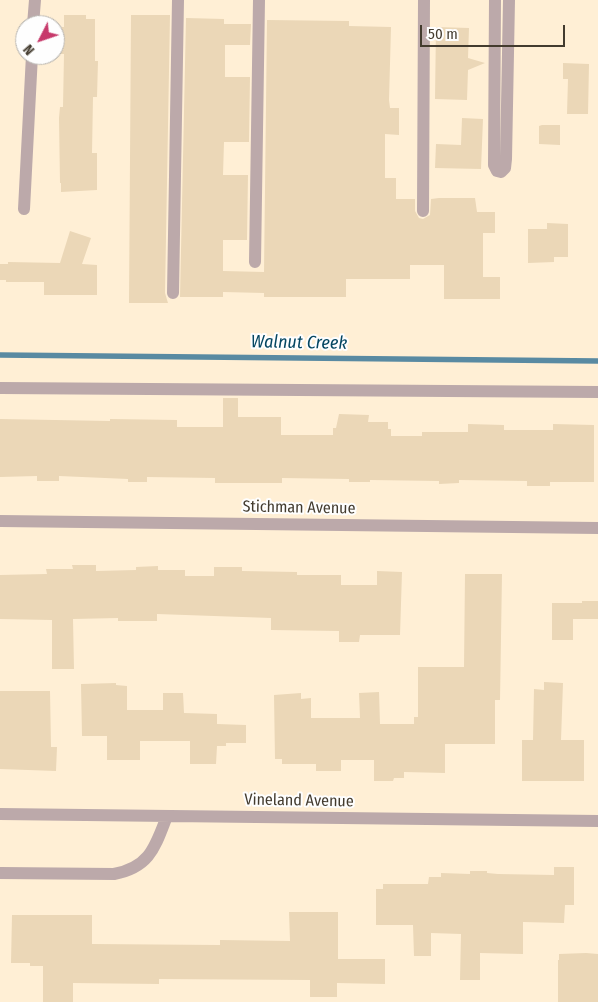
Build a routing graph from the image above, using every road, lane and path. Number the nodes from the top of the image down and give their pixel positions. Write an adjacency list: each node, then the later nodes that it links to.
1 (35, 0): 7 (street)
2 (178, 0): 12 (street)
3 (258, 0): 11 (street)
4 (424, 0): 10 (street)
5 (494, 0): 6 (street)
6 (509, 0)
7 (34, 15)
8 (31, 65): 9 (street)
9 (24, 209)
10 (422, 211)
11 (255, 262)
12 (173, 293)
13 (0, 388): 14 (street)
14 (598, 392)
15 (0, 521): 16 (street, Stichman Avenue)
16 (598, 528)
17 (0, 814): 18 (street, Vineland Avenue)
18 (167, 816): 19 (street, Vineland Avenue); 20 (street)
19 (598, 821)
20 (0, 872)

